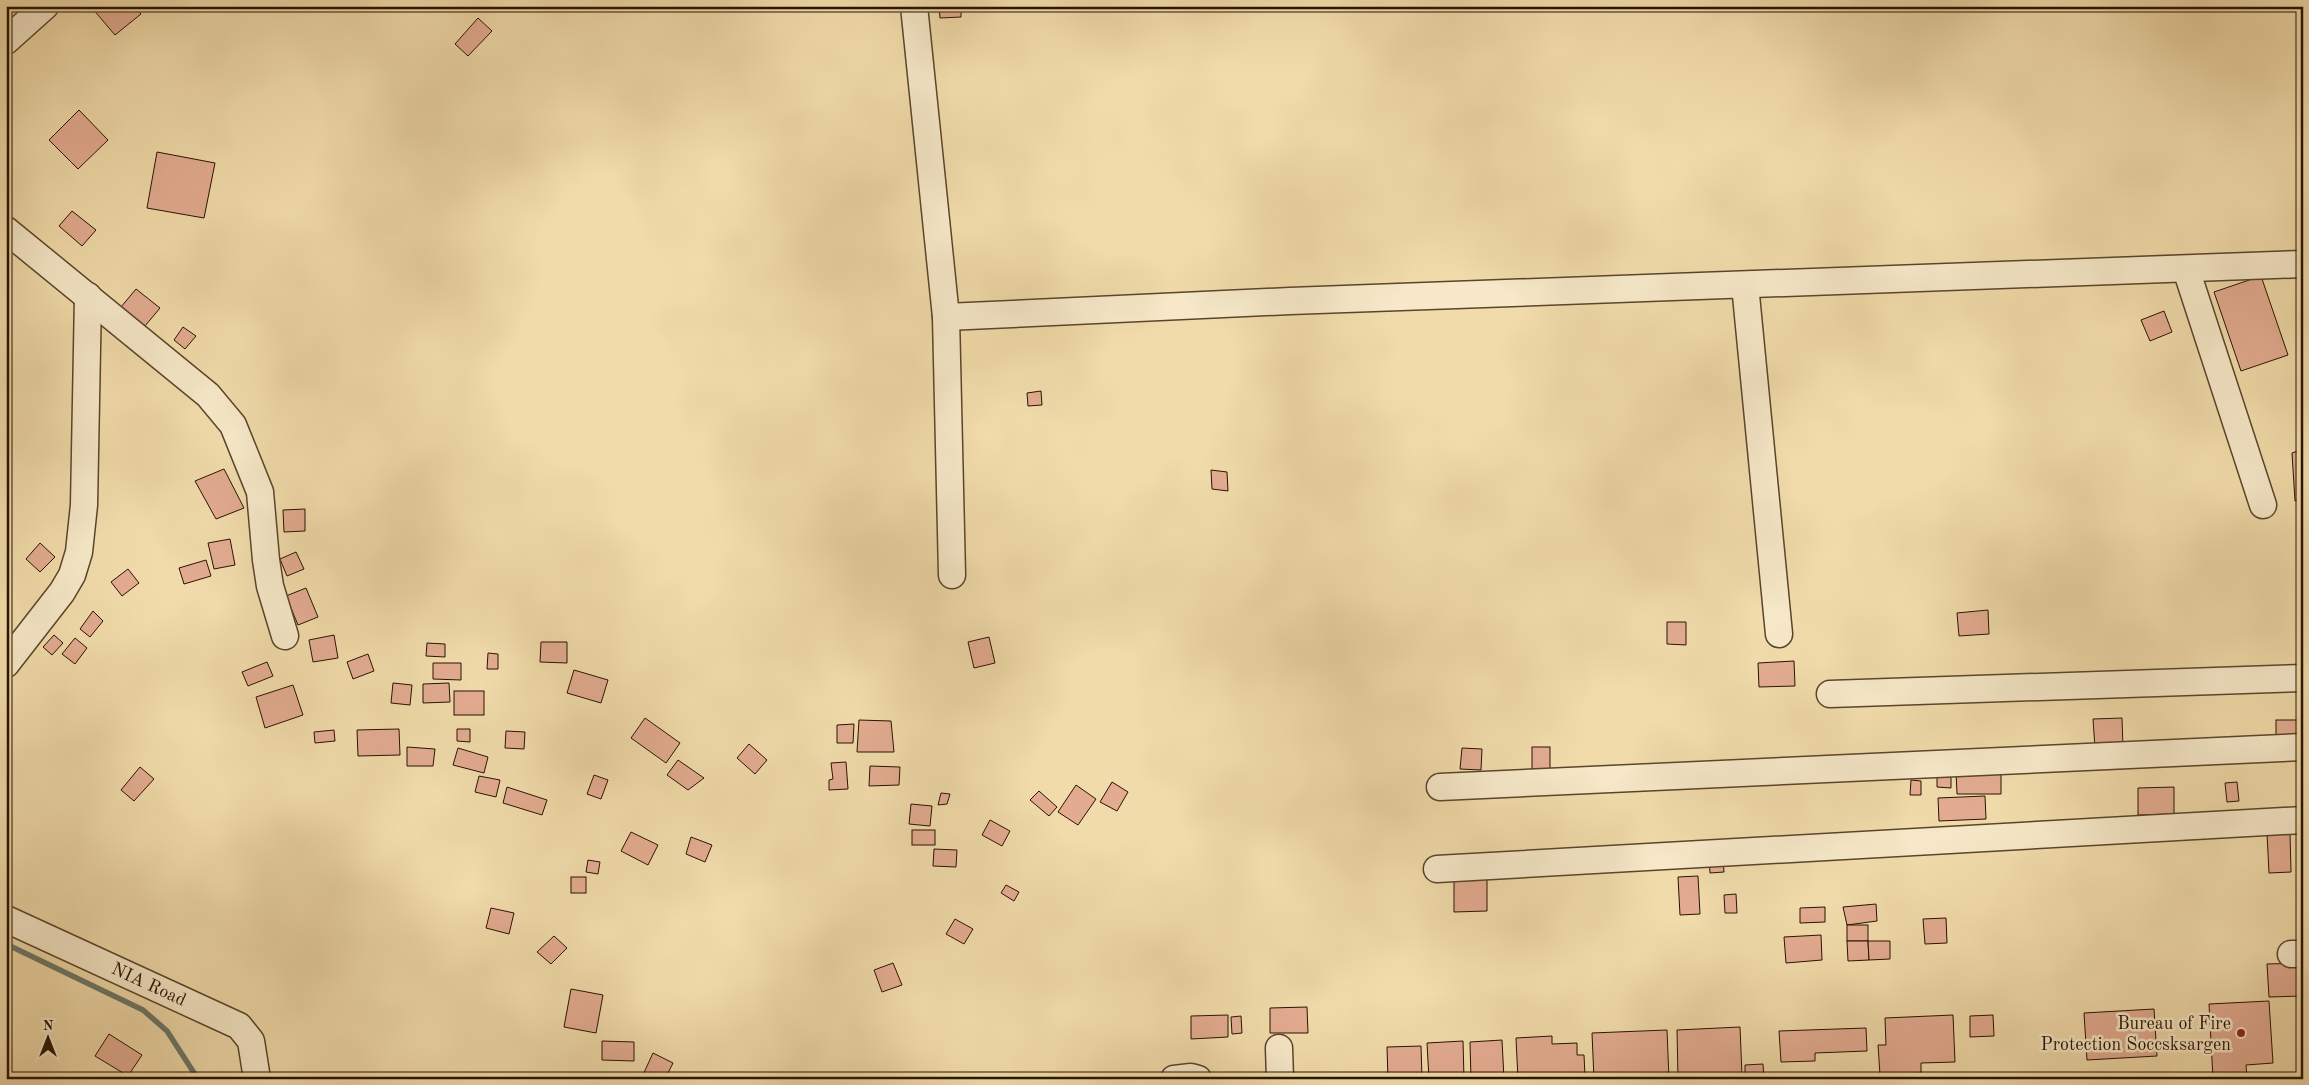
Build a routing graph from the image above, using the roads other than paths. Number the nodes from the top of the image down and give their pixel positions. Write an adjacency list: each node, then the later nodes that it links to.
1 (45, 6): 3 (street)
2 (914, 6): 9 (street)
3 (6, 41)
4 (6, 230): 8 (street)
5 (2303, 264): 6 (street)
6 (2186, 269): 7 (street); 10 (street)
7 (1745, 285): 9 (street); 12 (street)
8 (88, 296): 13 (street); 14 (street)
9 (946, 316): 11 (street)
10 (2264, 504)
11 (952, 575)
12 (1779, 634)
13 (285, 636)
14 (6, 664)
15 (2303, 678): 16 (street)
16 (1830, 694)
17 (2303, 747): 18 (street)
18 (1440, 787)
19 (2303, 820): 20 (street)
20 (1437, 869)
21 (6, 919): 23 (street, NIA Road)
22 (1279, 1048): 26 (street)
23 (257, 1079)
24 (1174, 1079): 25 (street)
25 (1198, 1079)
26 (1280, 1079)

